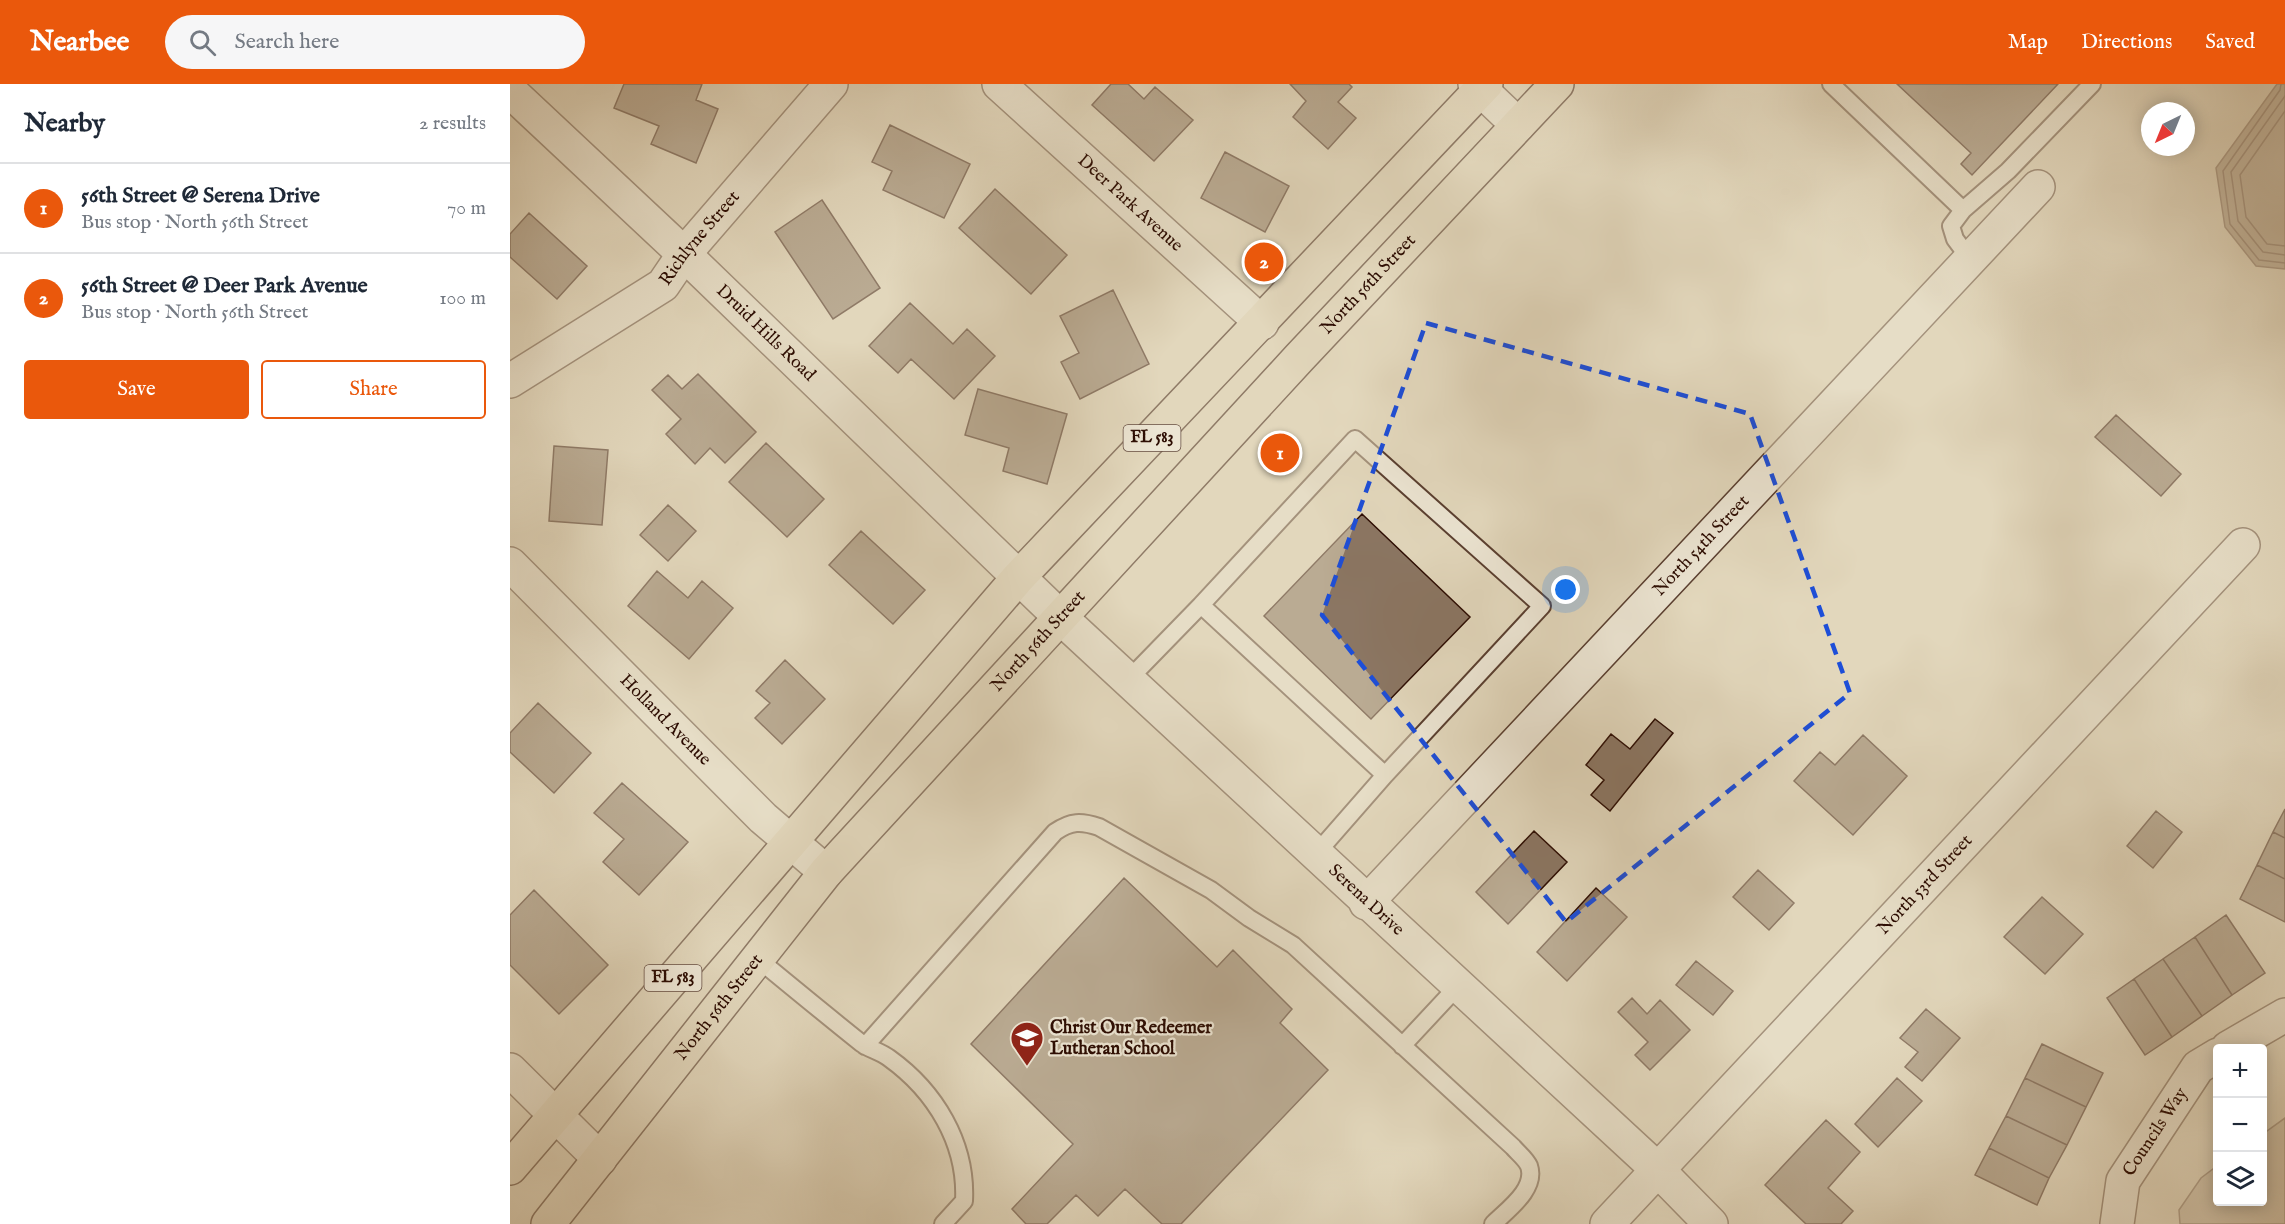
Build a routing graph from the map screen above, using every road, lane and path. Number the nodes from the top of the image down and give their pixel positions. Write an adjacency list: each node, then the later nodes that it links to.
1 (831, 84): 11 (street, Richlyne Street)
2 (999, 84): 13 (street, Deer Park Avenue)
3 (1557, 84): 8 (main road, North 56th Street / FL 583)
4 (1831, 84): 10 (lane)
5 (2092, 84): 10 (lane)
6 (1481, 86): 8 (street); 13 (main road, FL 583)
7 (510, 91): 11 (street, Druid Hills Road)
8 (1518, 125): 19 (main road, North 56th Street / FL 583)
9 (2038, 187): 12 (street, North 54th Street)
10 (1963, 210): 12 (lane)
11 (684, 254): 14 (street, Richlyne Street); 17 (street, Druid Hills Road)
12 (1970, 259): 25 (street, North 54th Street)
13 (1262, 323): 17 (main road, FL 583)
14 (510, 381)
15 (2243, 545): 37 (street, North 53rd Street)
16 (510, 564): 22 (street, Holland Avenue)
17 (1018, 578): 19 (street, Serena Drive); 22 (main road, FL 583)
18 (1201, 605): 20 (lane); 21 (lane); 21 (lane)
19 (1060, 617): 20 (street, Serena Drive); 24 (main road, North 56th Street / FL 583)
20 (1128, 681): 23 (street, Serena Drive)
21 (1385, 775): 23 (lane)
22 (790, 841): 24 (street, Holland Avenue); 34 (main road, FL 583)
23 (1315, 855): 25 (street, Serena Drive)
24 (826, 872): 26 (main road, North 56th Street / FL 583)
25 (1366, 903): 27 (street, Serena Drive)
26 (758, 959): 30 (lane); 35 (main road, North 56th Street / FL 583)
27 (1457, 987): 31 (lane); 37 (street, Serena Drive)
28 (2285, 1015): 29 (street)
29 (2236, 1044)
30 (865, 1046): 31 (lane); 39 (lane)
31 (1402, 1046): 40 (lane)
32 (2213, 1058): 43 (street, Councils Way)
33 (510, 1070): 34 (street)
34 (556, 1115): 35 (street); 36 (main road, FL 583)
35 (600, 1159): 38 (main road, North 56th Street / FL 583)
36 (510, 1168)
37 (1657, 1170): 41 (street, North 53rd Street); 42 (street, Serena Drive)
38 (548, 1224)
39 (943, 1224)
40 (1493, 1224)
41 (1607, 1224)
42 (1712, 1224)
43 (2117, 1224)

